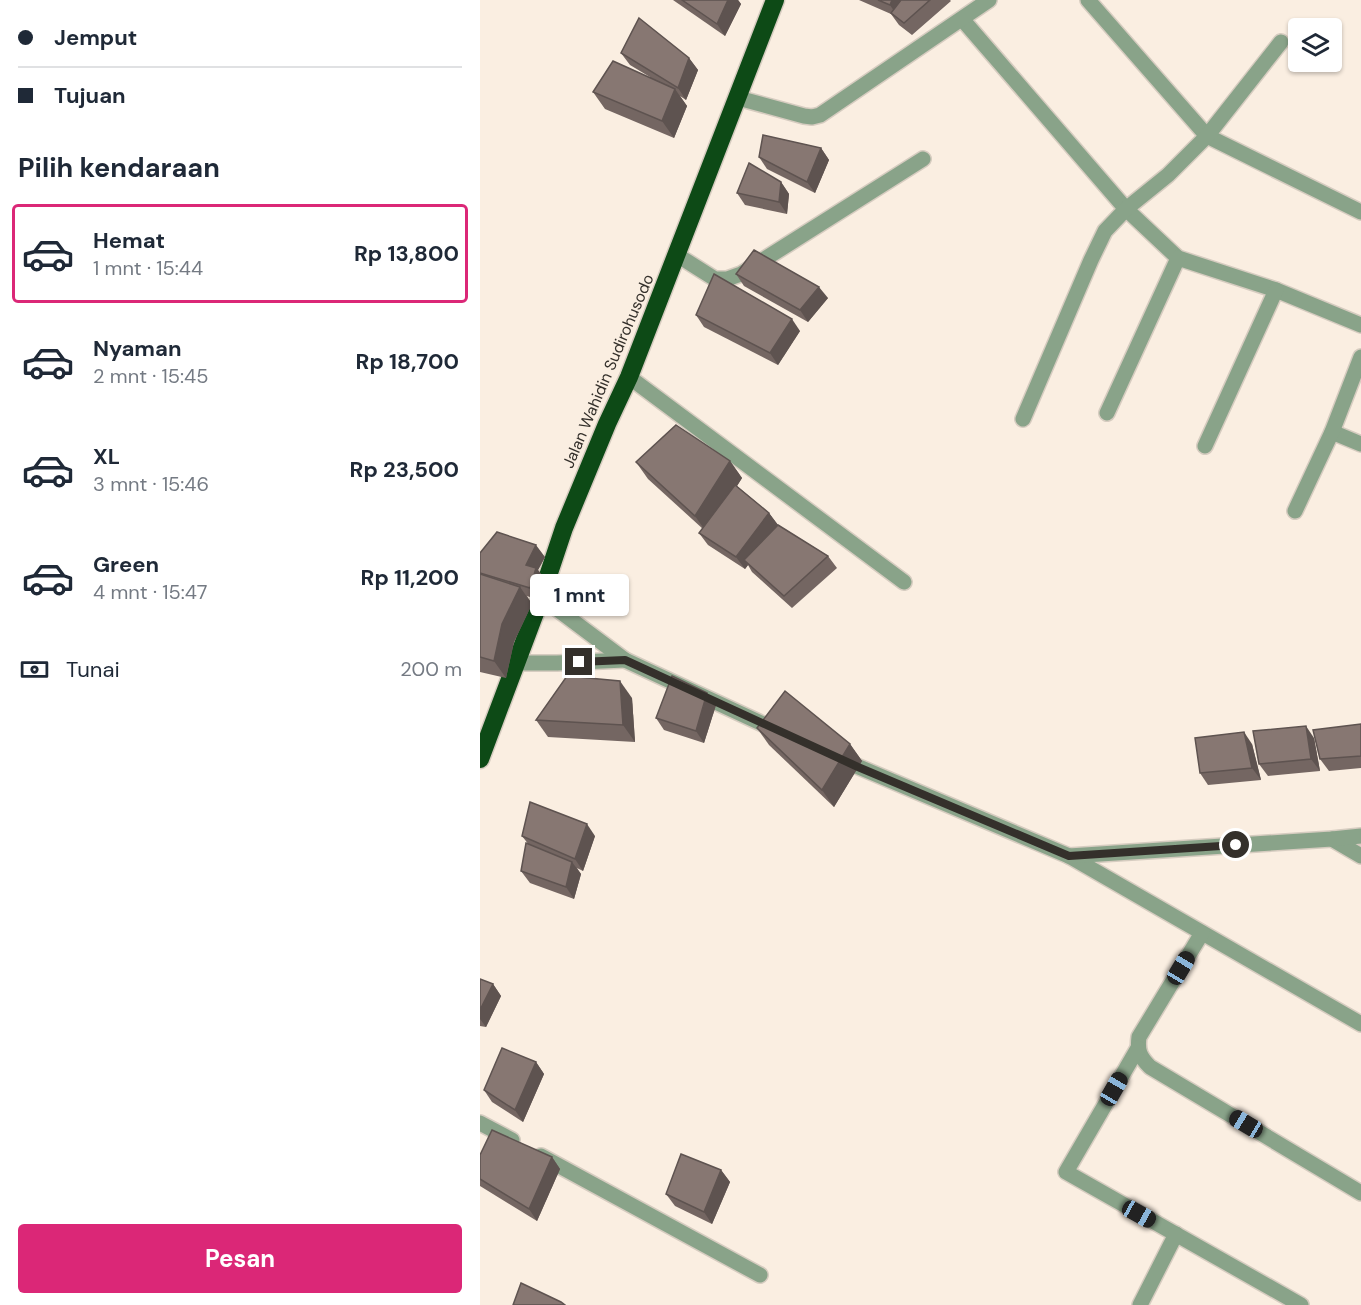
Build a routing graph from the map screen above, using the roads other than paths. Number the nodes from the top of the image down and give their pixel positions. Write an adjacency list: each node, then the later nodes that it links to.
1 (775, 0): 6 (highway, Jalan Wahidin Sudirohusodo)
2 (989, 0): 4 (street)
3 (1088, 0): 7 (street)
4 (962, 19): 6 (street); 9 (street)
5 (1281, 42): 7 (street)
6 (738, 98): 11 (highway, Jalan Wahidin Sudirohusodo)
7 (1207, 136): 9 (street); 10 (street)
8 (923, 159): 11 (street)
9 (1126, 209): 12 (street); 18 (street)
10 (1361, 212)
11 (677, 255): 16 (highway, Jalan Wahidin Sudirohusodo)
12 (1178, 258): 13 (street); 17 (street)
13 (1276, 290): 14 (street); 21 (street)
14 (1361, 325)
15 (1361, 357): 19 (street)
16 (629, 377): 23 (street); 24 (highway, Jalan Wahidin Sudirohusodo)
17 (1107, 413)
18 (1023, 419)
19 (1332, 432): 20 (street); 22 (street)
20 (1361, 444)
21 (1205, 446)
22 (1295, 511)
23 (904, 582)
24 (541, 597): 25 (street); 26 (highway, Jalan Wahidin Sudirohusodo)
25 (625, 660): 26 (street); 27 (street)
26 (516, 663): 29 (highway, Jalan Wahidin Sudirohusodo)
27 (794, 738)
28 (826, 753): 32 (street)
29 (480, 759)
30 (1361, 836): 31 (street)
31 (1332, 839): 32 (street); 33 (street)
32 (1069, 856): 34 (street)
33 (1361, 856)
34 (1202, 933): 35 (street); 36 (street)
35 (1361, 1024)
36 (1138, 1048): 38 (street); 39 (street)
37 (480, 1123): 40 (street)
38 (1361, 1192)
39 (1176, 1234): 41 (street); 42 (street)
40 (760, 1275)
41 (1281, 1300): 43 (street)
42 (1140, 1305)
43 (1301, 1305)

